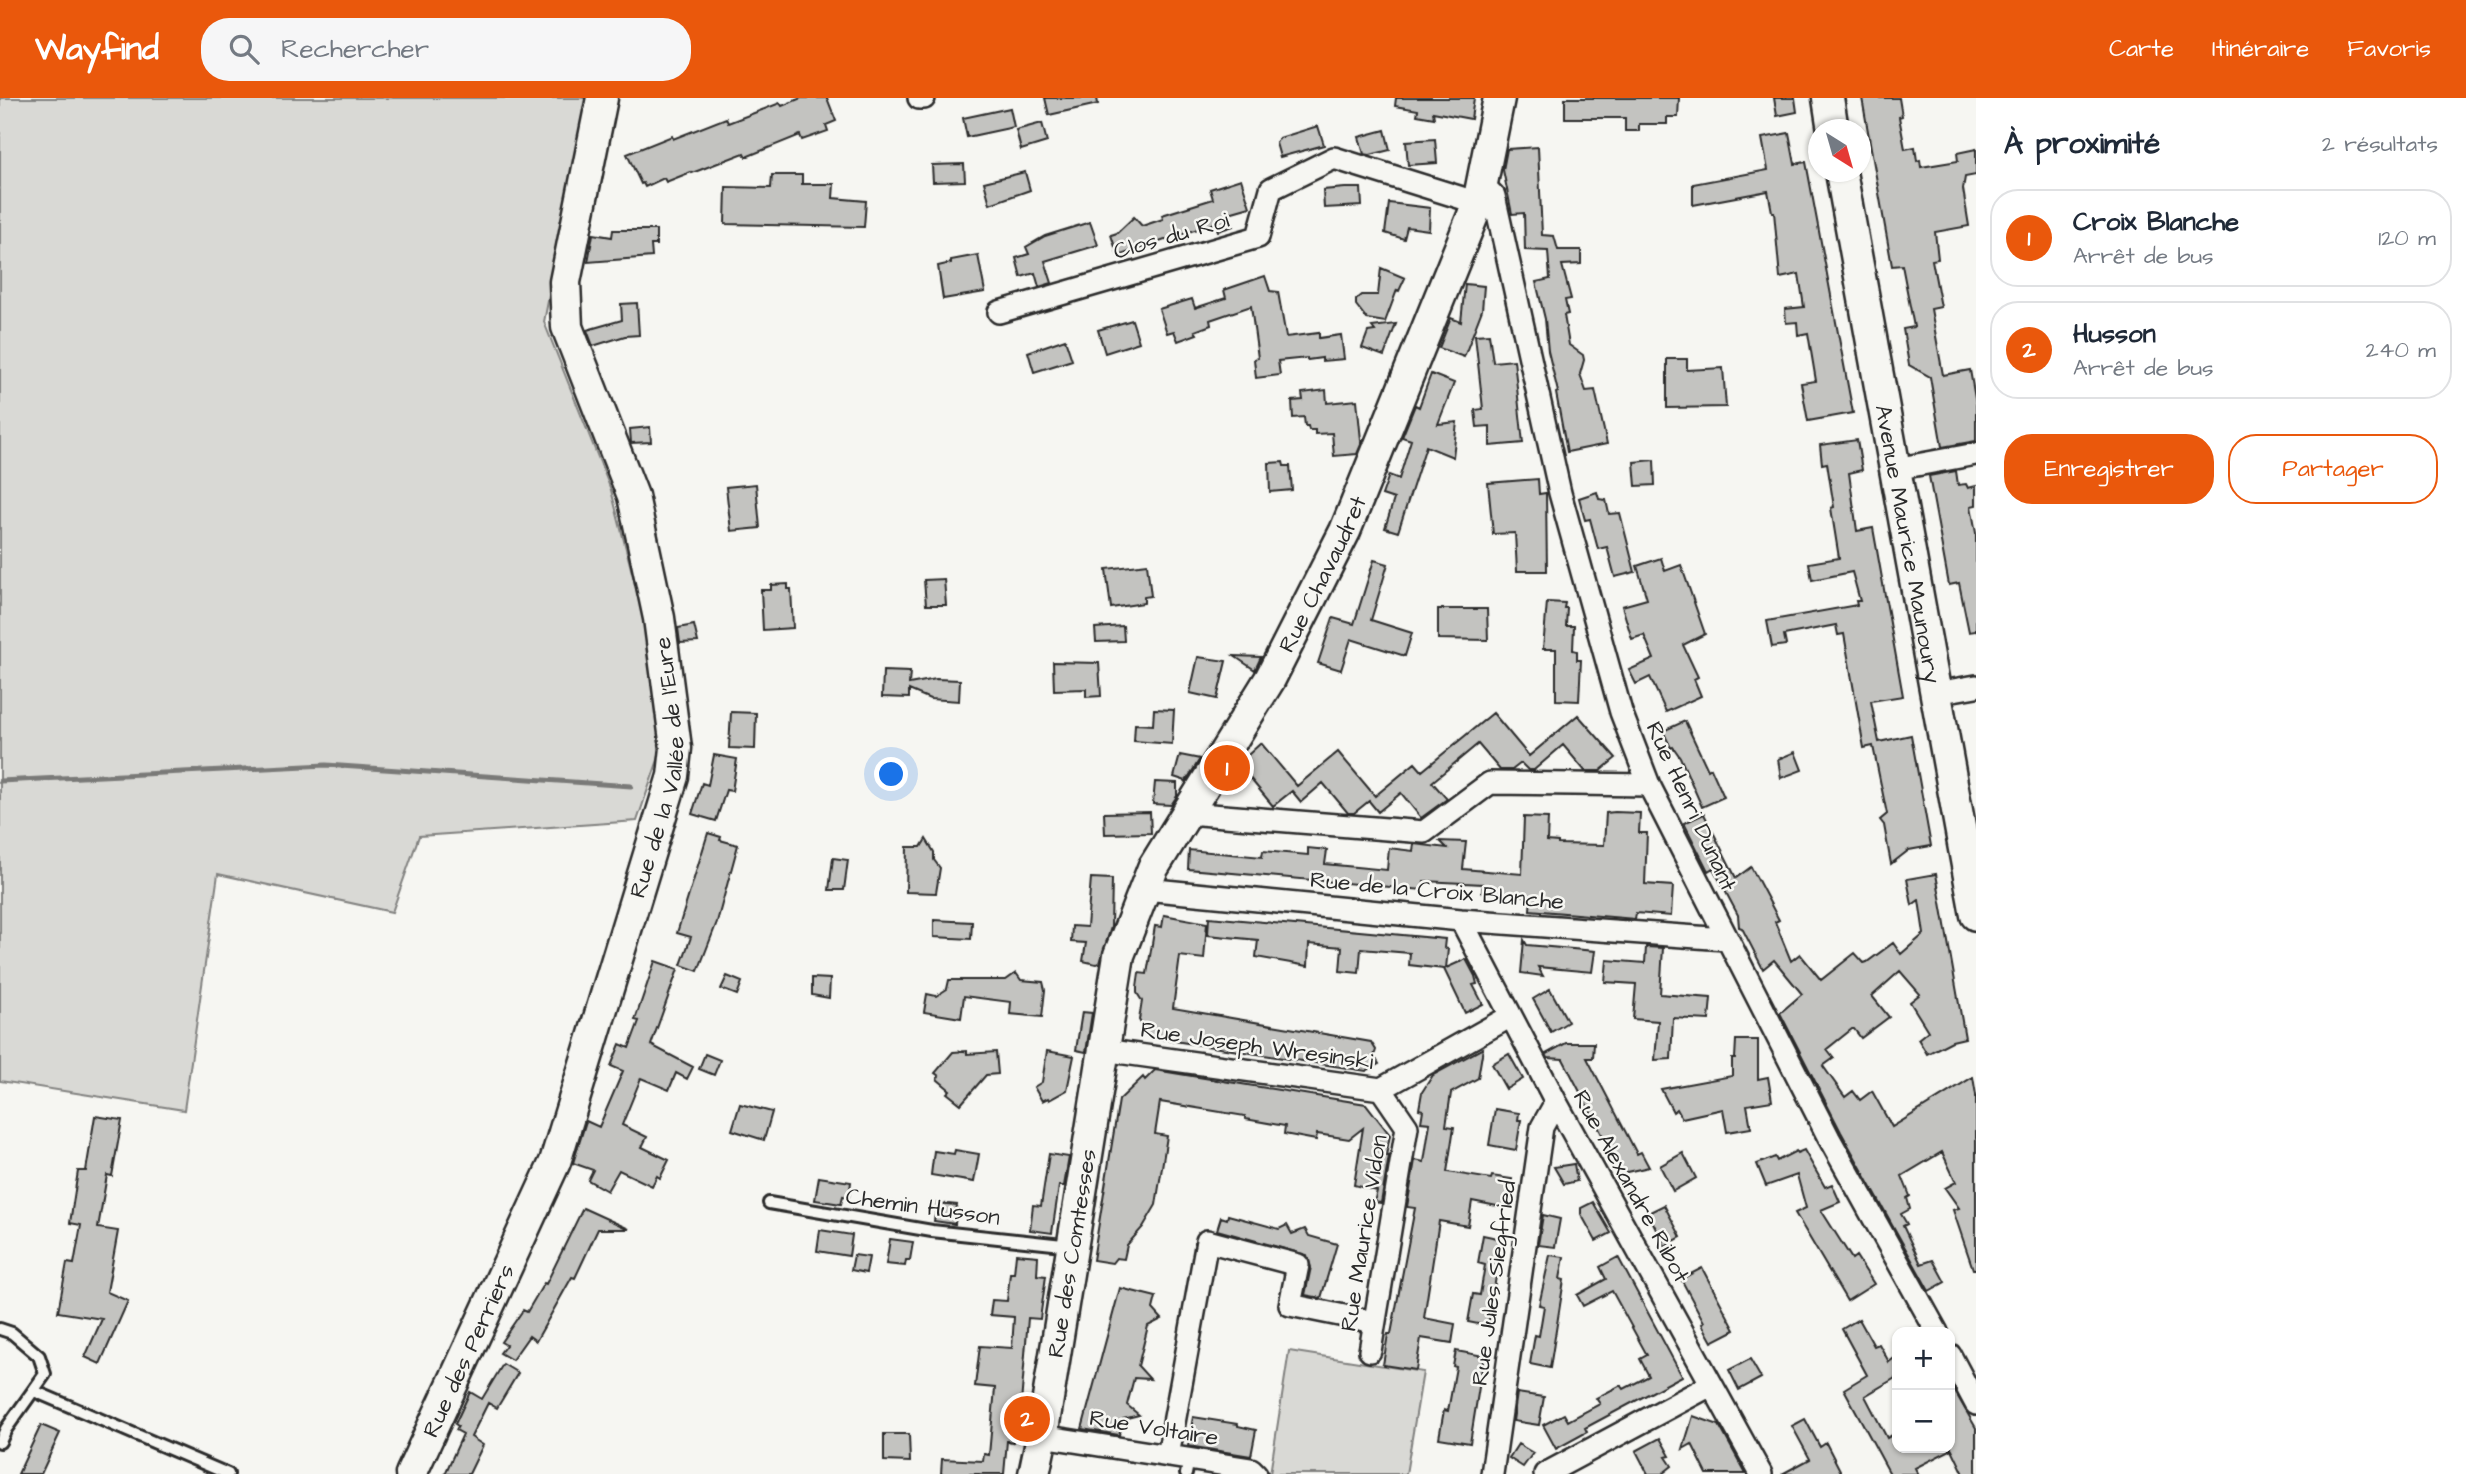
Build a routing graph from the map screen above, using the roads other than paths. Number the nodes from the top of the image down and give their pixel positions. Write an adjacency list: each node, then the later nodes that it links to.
1 (603, 98): 23 (street, Rue de la Vallée de l'Eure)
2 (1499, 98): 6 (street, Rue Chavaudret)
3 (1828, 98): 4 (street)
4 (1831, 119)
5 (1843, 182): 9 (street, Avenue Maurice Maunoury)
6 (1480, 193): 7 (street, Clos du Roi); 12 (street, Rue Henri Dunant); 13 (street, Rue Chavaudret)
7 (999, 312)
8 (1976, 454): 9 (street)
9 (1895, 469): 11 (street, Avenue Maurice Maunoury)
10 (1976, 686): 11 (street)
11 (1936, 693): 15 (street, Avenue Maurice Maunoury)
12 (1648, 785): 13 (street); 17 (street, Rue Henri Dunant)
13 (1188, 813): 14 (street, Rue Chavaudret)
14 (1144, 889): 16 (street, Rue de la Croix Blanche); 19 (street, Rue Chavaudret)
15 (1975, 903)
16 (1461, 920): 17 (street, Rue de la Croix Blanche); 18 (street, Rue Alexandre Ribot)
17 (1725, 939): 26 (street, Rue Henri Dunant)
18 (1511, 1016): 20 (street, Rue Joseph Wresinski); 21 (street, Rue Alexandre Ribot)
19 (1105, 1041): 20 (street, Rue Joseph Wresinski); 24 (street, Rue des Comtesses)
20 (1381, 1089): 25 (street, Rue Maurice Vidon)
21 (1556, 1102): 30 (street, Rue Alexandre Ribot); 41 (street, Rue Jules Siegfried)
22 (769, 1203): 24 (lane, Chemin Husson)
23 (527, 1226): 38 (street, Rue des Perriers)
24 (1072, 1245): 33 (street, Rue des Comtesses)
25 (1374, 1322): 28 (street, Rue Maurice Vidon); 35 (street)
26 (1934, 1327)
27 (0, 1329): 31 (lane)
28 (1370, 1352)
29 (1955, 1365): 32 (street)
30 (1711, 1385): 42 (street); 43 (street, Rue Alexandre Ribot)
31 (34, 1391): 34 (lane); 37 (lane)
32 (1976, 1404)
33 (1042, 1436): 35 (street, Rue Voltaire); 39 (street, Rue des Comtesses)
34 (0, 1442)
35 (1168, 1456): 36 (street, Rue Voltaire)
36 (1187, 1467): 40 (street, Rue Voltaire)
37 (228, 1474)
38 (411, 1474)
39 (1034, 1474)
40 (1256, 1474)
41 (1492, 1474)
42 (1545, 1474)
43 (1761, 1474)

